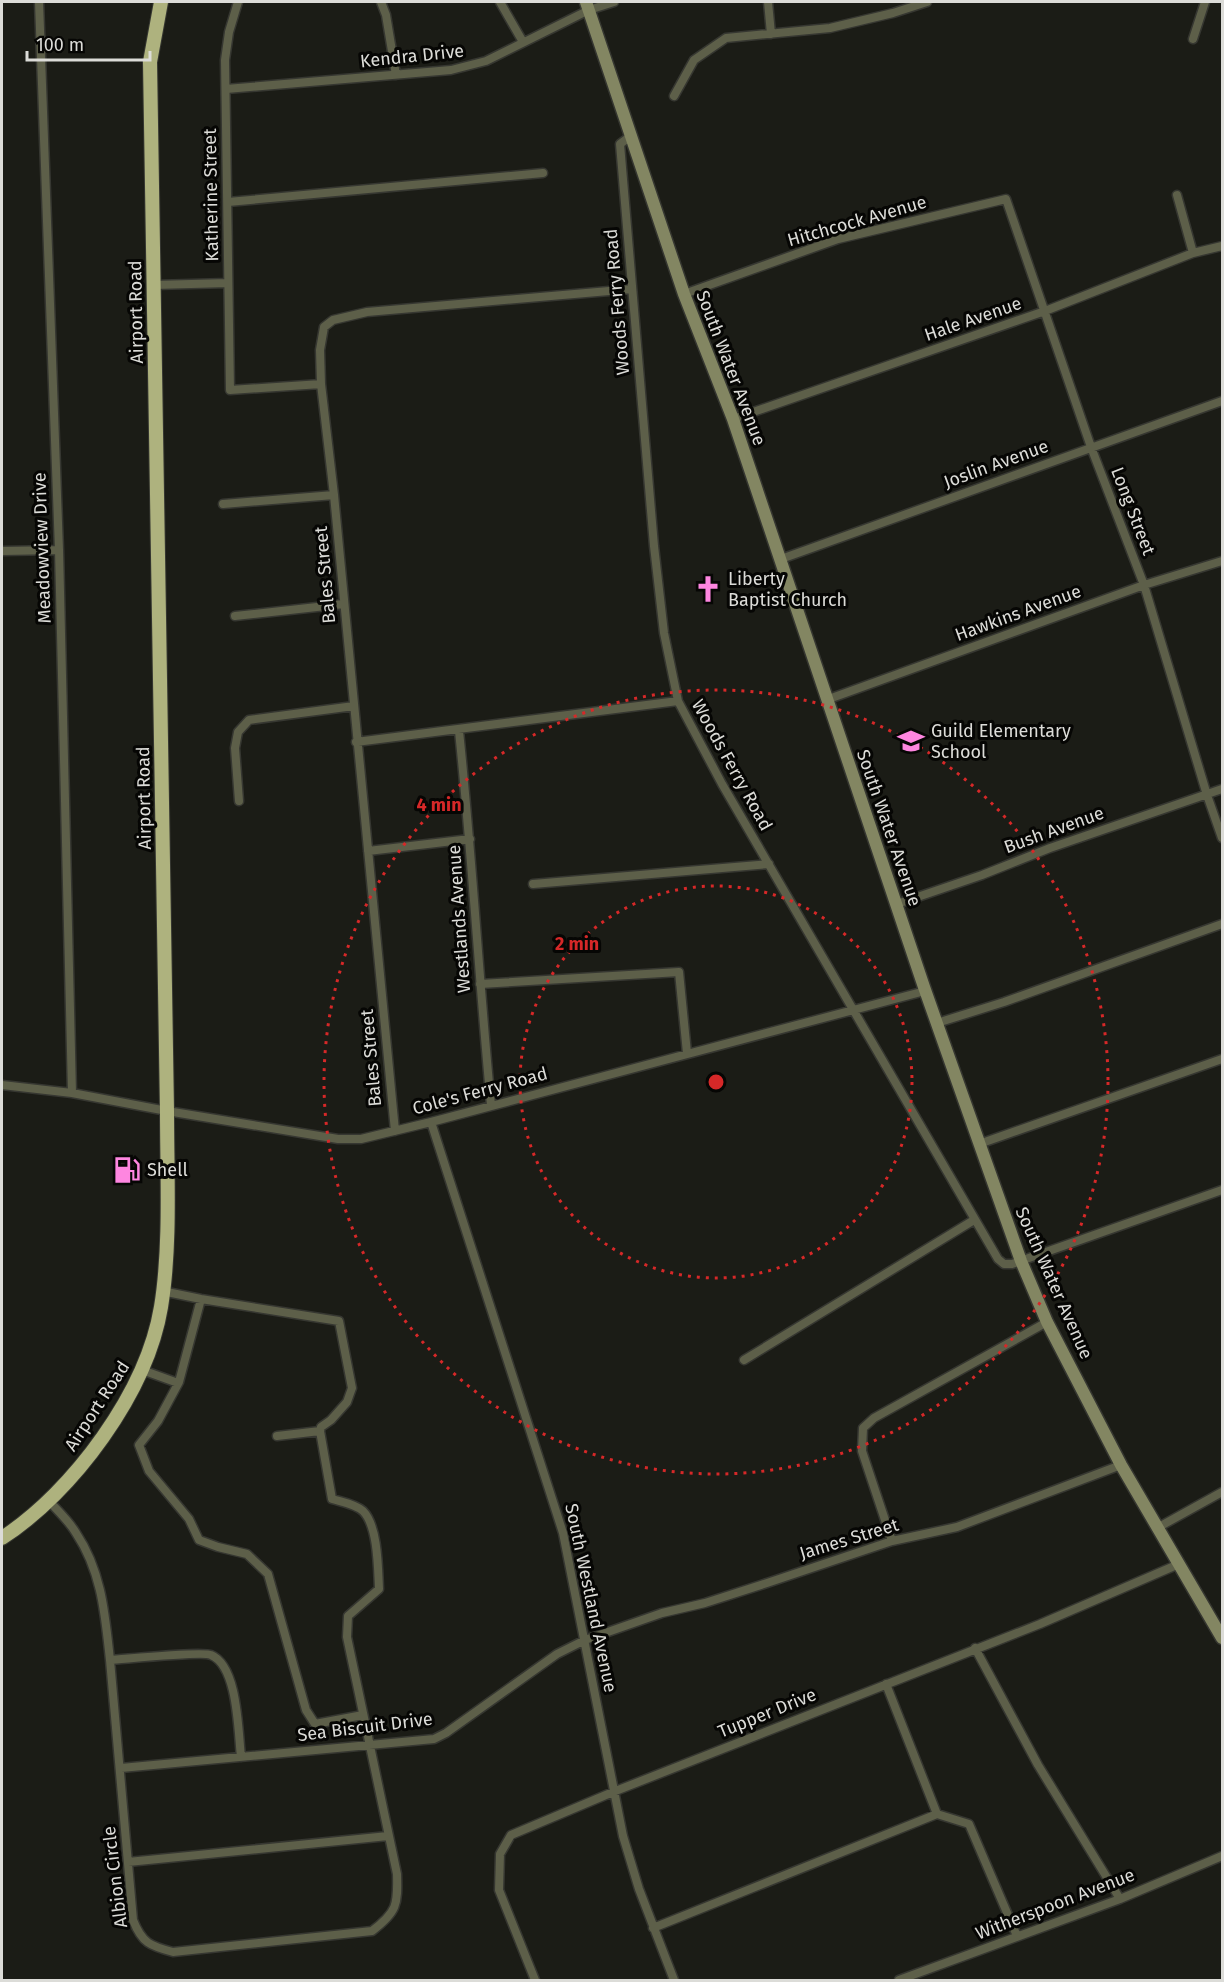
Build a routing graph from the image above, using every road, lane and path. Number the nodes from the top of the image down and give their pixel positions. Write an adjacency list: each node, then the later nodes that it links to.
1 (39, 2): 35 (street, Meadowview Drive)
2 (161, 2): 25 (highway, Airport Road)
3 (238, 2): 15 (street, Katherine Street)
4 (381, 2): 14 (street)
5 (500, 2): 13 (street)
6 (614, 2): 10 (street, Kendra Drive)
7 (768, 2): 11 (street)
8 (927, 2): 11 (street)
9 (1205, 2): 12 (street)
10 (587, 6): 13 (street, Kendra Drive); 17 (main road, South Water Avenue)
11 (771, 33): 16 (street)
12 (1193, 39)
13 (524, 42): 14 (street, Kendra Drive)
14 (396, 75): 15 (street, Kendra Drive)
15 (225, 89): 21 (street, Katherine Street)
16 (674, 96)
17 (632, 135): 26 (street, Woods Ferry Road); 27 (main road, South Water Avenue)
18 (543, 173): 21 (street)
19 (1177, 195): 23 (street)
20 (1006, 199): 27 (street, Hitchcock Avenue); 28 (street, Long Street)
21 (228, 202): 24 (street, Katherine Street)
22 (1222, 246): 23 (street, Hale Avenue)
23 (1193, 253): 28 (street, Hale Avenue)
24 (228, 283): 25 (street); 29 (street, Katherine Street)
25 (154, 285): 66 (highway, Airport Road)
26 (632, 289): 29 (street, Bales Street); 43 (street, Woods Ferry Road)
27 (684, 294): 31 (main road, South Water Avenue)
28 (1045, 311): 31 (street, Hale Avenue); 32 (street, Long Street)
29 (321, 384): 33 (street, Bales Street)
30 (1222, 401): 32 (street, Joslin Avenue)
31 (733, 420): 37 (main road, South Water Avenue)
32 (1091, 447): 37 (street, Joslin Avenue); 39 (street, Long Street)
33 (334, 495): 34 (street); 40 (street, Bales Street)
34 (223, 504)
35 (58, 550): 36 (street); 64 (street, Meadowview Drive)
36 (2, 551)
37 (781, 559): 42 (main road, South Water Avenue)
38 (1222, 561): 39 (street, Hawkins Avenue)
39 (1144, 585): 42 (street, Hawkins Avenue); 48 (street, Long Street)
40 (344, 604): 41 (street); 44 (street, Bales Street)
41 (235, 616)
42 (826, 700): 55 (main road, South Water Avenue)
43 (678, 701): 45 (street); 53 (street, Woods Ferry Road)
44 (354, 706): 46 (street, Bales Street); 49 (street)
45 (459, 730): 46 (street); 51 (street, Westlands Avenue)
46 (356, 742): 52 (street, Bales Street)
47 (1222, 789): 48 (street, Bush Avenue)
48 (1207, 795): 50 (street, Long Street); 55 (street, Bush Avenue)
49 (239, 801)
50 (1222, 838)
51 (470, 839): 52 (street); 57 (street, Westlands Avenue)
52 (368, 850): 68 (street, Bales Street)
53 (769, 864): 54 (street); 59 (street, Woods Ferry Road)
54 (533, 884)
55 (897, 904): 58 (main road, South Water Avenue)
56 (1222, 924): 60 (street)
57 (480, 984): 61 (street); 65 (street, Westlands Avenue)
58 (925, 991): 59 (street, Cole's Ferry Road); 60 (main road, South Water Avenue)
59 (851, 1009): 61 (street, Cole's Ferry Road); 71 (street, Woods Ferry Road)
60 (937, 1023): 69 (main road, South Water Avenue)
61 (687, 1053): 65 (street, Cole's Ferry Road)
62 (1222, 1059): 69 (street)
63 (2, 1084): 64 (street, Cole's Ferry Road)
64 (72, 1094): 66 (street, Cole's Ferry Road)
65 (491, 1105): 67 (street, Cole's Ferry Road)
66 (167, 1111): 68 (street, Cole's Ferry Road); 73 (highway, Airport Road)
67 (431, 1122): 68 (street, Cole's Ferry Road); 89 (street, South Westland Avenue)
68 (395, 1131)
69 (979, 1144): 72 (main road, South Water Avenue)
70 (1222, 1190): 72 (street)
71 (974, 1220): 72 (street, Woods Ferry Road); 76 (street)
72 (1020, 1261): 75 (main road, South Water Avenue)
73 (162, 1291): 74 (street); 77 (highway, Airport Road)
74 (201, 1299): 78 (street); 79 (street)
75 (1047, 1322): 81 (main road, South Water Avenue); 86 (street)
76 (744, 1360)
77 (142, 1370): 78 (street); 83 (highway, Airport Road)
78 (178, 1383): 93 (street)
79 (320, 1431): 80 (street); 93 (street, Albion Circle)
80 (277, 1436)
81 (1121, 1465): 84 (main road, South Water Avenue); 86 (street, James Street)
82 (1222, 1492): 84 (street)
83 (48, 1501): 85 (highway, Airport Road); 91 (street, Albion Circle)
84 (1157, 1528): 87 (main road, South Water Avenue)
85 (2, 1538)
86 (892, 1541): 89 (street, James Street)
87 (1179, 1564): 88 (main road, South Water Avenue); 90 (street, Tupper Drive)
88 (1222, 1638)
89 (585, 1640): 94 (street, Sea Biscuit Drive); 97 (street, South Westland Avenue)
90 (975, 1648): 92 (street, Tupper Drive); 102 (street)
91 (110, 1660): 95 (street); 96 (street, Albion Circle)
92 (886, 1684): 97 (street, Tupper Drive); 98 (street)
93 (363, 1715): 94 (street, Albion Circle)
94 (369, 1744): 95 (street, Sea Biscuit Drive); 99 (street, Albion Circle)
95 (241, 1757): 96 (street, Sea Biscuit Drive)
96 (121, 1768): 101 (street, Albion Circle)
97 (613, 1792): 103 (street, South Westland Avenue); 105 (street, Tupper Drive)
98 (937, 1814): 103 (street); 104 (street)
99 (388, 1836): 101 (street); 101 (street, Albion Circle)
100 (1222, 1856): 102 (street, Witherspoon Avenue)
101 (129, 1862)
102 (1120, 1899): 104 (street, Witherspoon Avenue)
103 (653, 1928): 106 (street, South Westland Avenue)
104 (1017, 1936): 107 (street, Witherspoon Avenue)
105 (535, 1980)
106 (674, 1980)
107 (899, 1980)

